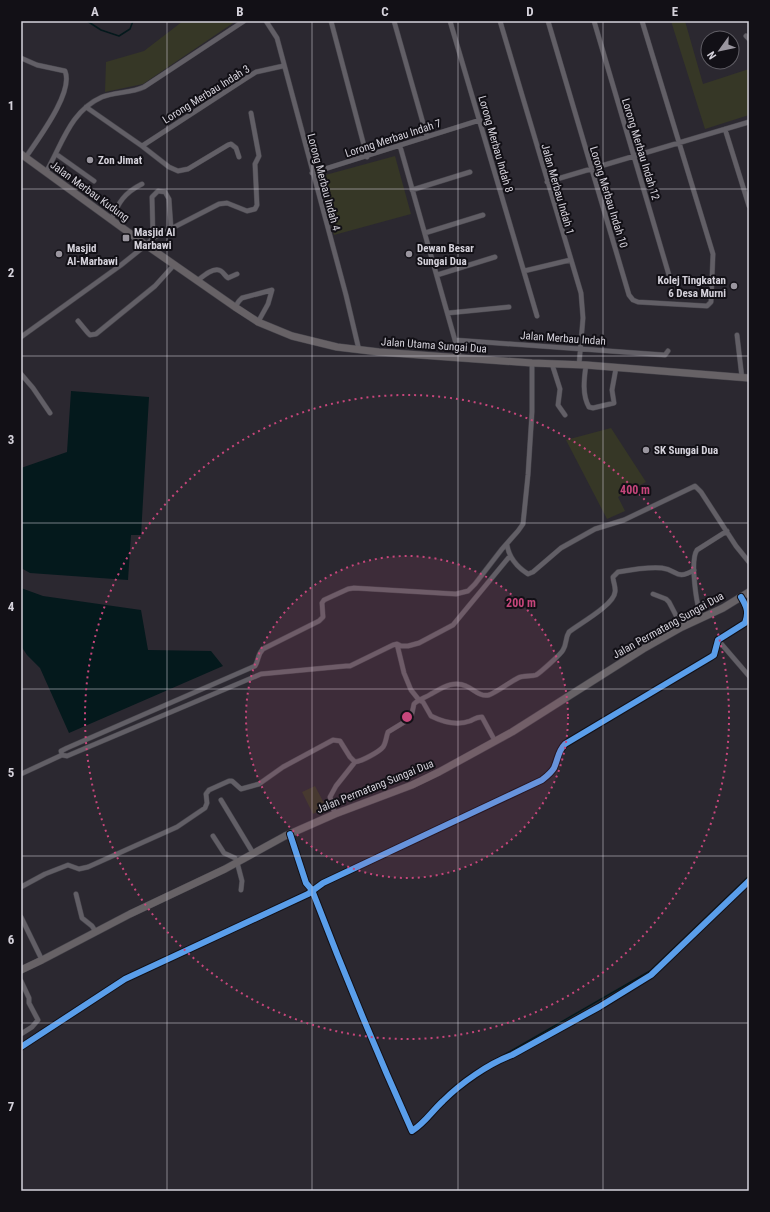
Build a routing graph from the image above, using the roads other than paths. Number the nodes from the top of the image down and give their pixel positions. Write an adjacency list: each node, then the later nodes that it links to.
1 (244, 21): 12 (street)
2 (266, 21): 11 (street, Lorong Merbau Indah 4)
3 (331, 21): 25 (street)
4 (394, 21): 17 (street)
5 (450, 21): 14 (street, Lorong Merbau Indah 8)
6 (500, 21): 31 (street, Jalan Merbau Indah 1)
7 (548, 21): 26 (street, Lorong Merbau Indah 10)
8 (594, 21): 23 (street, Lorong Merbau Indah 12)
9 (642, 21): 18 (street)
10 (21, 58): 22 (street)
11 (283, 66): 19 (street, Lorong Merbau Indah 3); 29 (street, Lorong Merbau Indah 4)
12 (86, 107): 19 (street); 21 (street)
13 (251, 113): 37 (street)
14 (480, 120): 17 (street, Lorong Merbau Indah 7); 44 (street, Lorong Merbau Indah 8)
15 (749, 122): 16 (street)
16 (725, 129): 18 (street); 34 (street)
17 (427, 137): 20 (street, Lorong Merbau Indah 7)
18 (678, 143): 23 (street); 26 (street, Lorong Merbau Indah 10)
19 (142, 146): 24 (street)
20 (400, 146): 25 (street, Lorong Merbau Indah 7); 33 (street)
21 (56, 154): 27 (street); 30 (street)
22 (24, 156): 27 (main road, Jalan Merbau Kudung)
23 (634, 156): 26 (street); 48 (street, Lorong Merbau Indah 12)
24 (239, 157)
25 (367, 157): 29 (street, Lorong Merbau Indah 7)
26 (591, 169): 31 (street)
27 (46, 172): 36 (main road, Jalan Merbau Kudung)
28 (470, 172): 33 (street)
29 (312, 173): 59 (street, Lorong Merbau Indah 4)
30 (94, 181)
31 (547, 182): 42 (street, Jalan Merbau Indah 1)
32 (142, 184): 36 (street)
33 (412, 190): 38 (street)
34 (749, 206)
35 (483, 215): 38 (street)
36 (111, 220): 40 (main road, Jalan Merbau Kudung)
37 (171, 228): 39 (street); 39 (street)
38 (425, 233): 46 (street)
39 (153, 238): 40 (street)
40 (146, 245): 43 (main road, Jalan Utama Sungai Dua); 56 (street)
41 (495, 257): 46 (street)
42 (570, 260): 44 (street); 58 (street, Jalan Merbau Indah 1)
43 (174, 265): 47 (main road, Jalan Utama Sungai Dua); 53 (street)
44 (524, 271): 52 (street, Lorong Merbau Indah 8)
45 (237, 274): 47 (street)
46 (437, 275): 51 (street)
47 (197, 281): 49 (main road, Jalan Utama Sungai Dua)
48 (671, 282)
49 (235, 307): 54 (main road, Jalan Utama Sungai Dua); 54 (street)
50 (510, 307): 51 (street)
51 (448, 313): 57 (street)
52 (537, 316)
53 (78, 321)
54 (258, 322): 59 (main road, Jalan Utama Sungai Dua)
55 (737, 335): 67 (street)
56 (21, 337)
57 (455, 340): 58 (street, Jalan Merbau Indah); 61 (street)
58 (580, 349): 60 (street, Jalan Merbau Indah); 64 (street, Jalan Merbau Indah 1)
59 (359, 350): 61 (main road, Jalan Utama Sungai Dua)
60 (668, 351)
61 (460, 358): 62 (main road, Jalan Utama Sungai Dua)
62 (532, 363): 63 (main road, Jalan Utama Sungai Dua); 71 (street)
63 (552, 364): 64 (main road, Jalan Utama Sungai Dua); 69 (street)
64 (582, 365): 65 (main road, Jalan Utama Sungai Dua); 65 (street, Jalan Merbau Indah 1)
65 (616, 368): 67 (main road, Jalan Utama Sungai Dua)
66 (21, 374): 68 (street)
67 (745, 378)
68 (50, 414)
69 (565, 415)
70 (727, 531): 72 (street); 73 (street); 74 (street)
71 (506, 545): 72 (street); 85 (street)
72 (510, 556): 81 (street)
73 (749, 562)
74 (694, 570): 78 (street); 83 (street)
75 (749, 592): 77 (main road, Jalan Permatang Sungai Dua)
76 (653, 594): 79 (street)
77 (741, 597): 78 (main road, Jalan Permatang Sungai Dua); 80 (street)
78 (702, 617): 79 (main road, Jalan Permatang Sungai Dua)
79 (682, 628): 84 (main road, Jalan Permatang Sungai Dua)
80 (718, 640): 82 (street); 97 (street)
81 (397, 644): 83 (street); 85 (street)
82 (749, 676)
83 (419, 700): 84 (street); 86 (street)
84 (495, 741): 89 (main road, Jalan Permatang Sungai Dua)
85 (62, 755): 87 (street)
86 (355, 762): 89 (street); 95 (street)
87 (21, 774)
88 (221, 800): 92 (street)
89 (335, 814): 90 (main road, Jalan Permatang Sungai Dua)
90 (290, 834): 92 (main road, Jalan Permatang Sungai Dua); 97 (street)
91 (213, 836): 93 (street)
92 (253, 853): 93 (main road, Jalan Permatang Sungai Dua)
93 (237, 862): 96 (street); 100 (main road, Jalan Permatang Sungai Dua)
94 (749, 881): 97 (street)
95 (21, 887)
96 (241, 890)
97 (312, 890): 105 (street)
98 (76, 894): 100 (street)
99 (21, 917): 101 (street)
100 (96, 932): 101 (main road, Jalan Permatang Sungai Dua)
101 (42, 960): 102 (main road, Jalan Permatang Sungai Dua)
102 (21, 970)
103 (21, 981): 104 (street)
104 (21, 1034)
105 (21, 1047)

